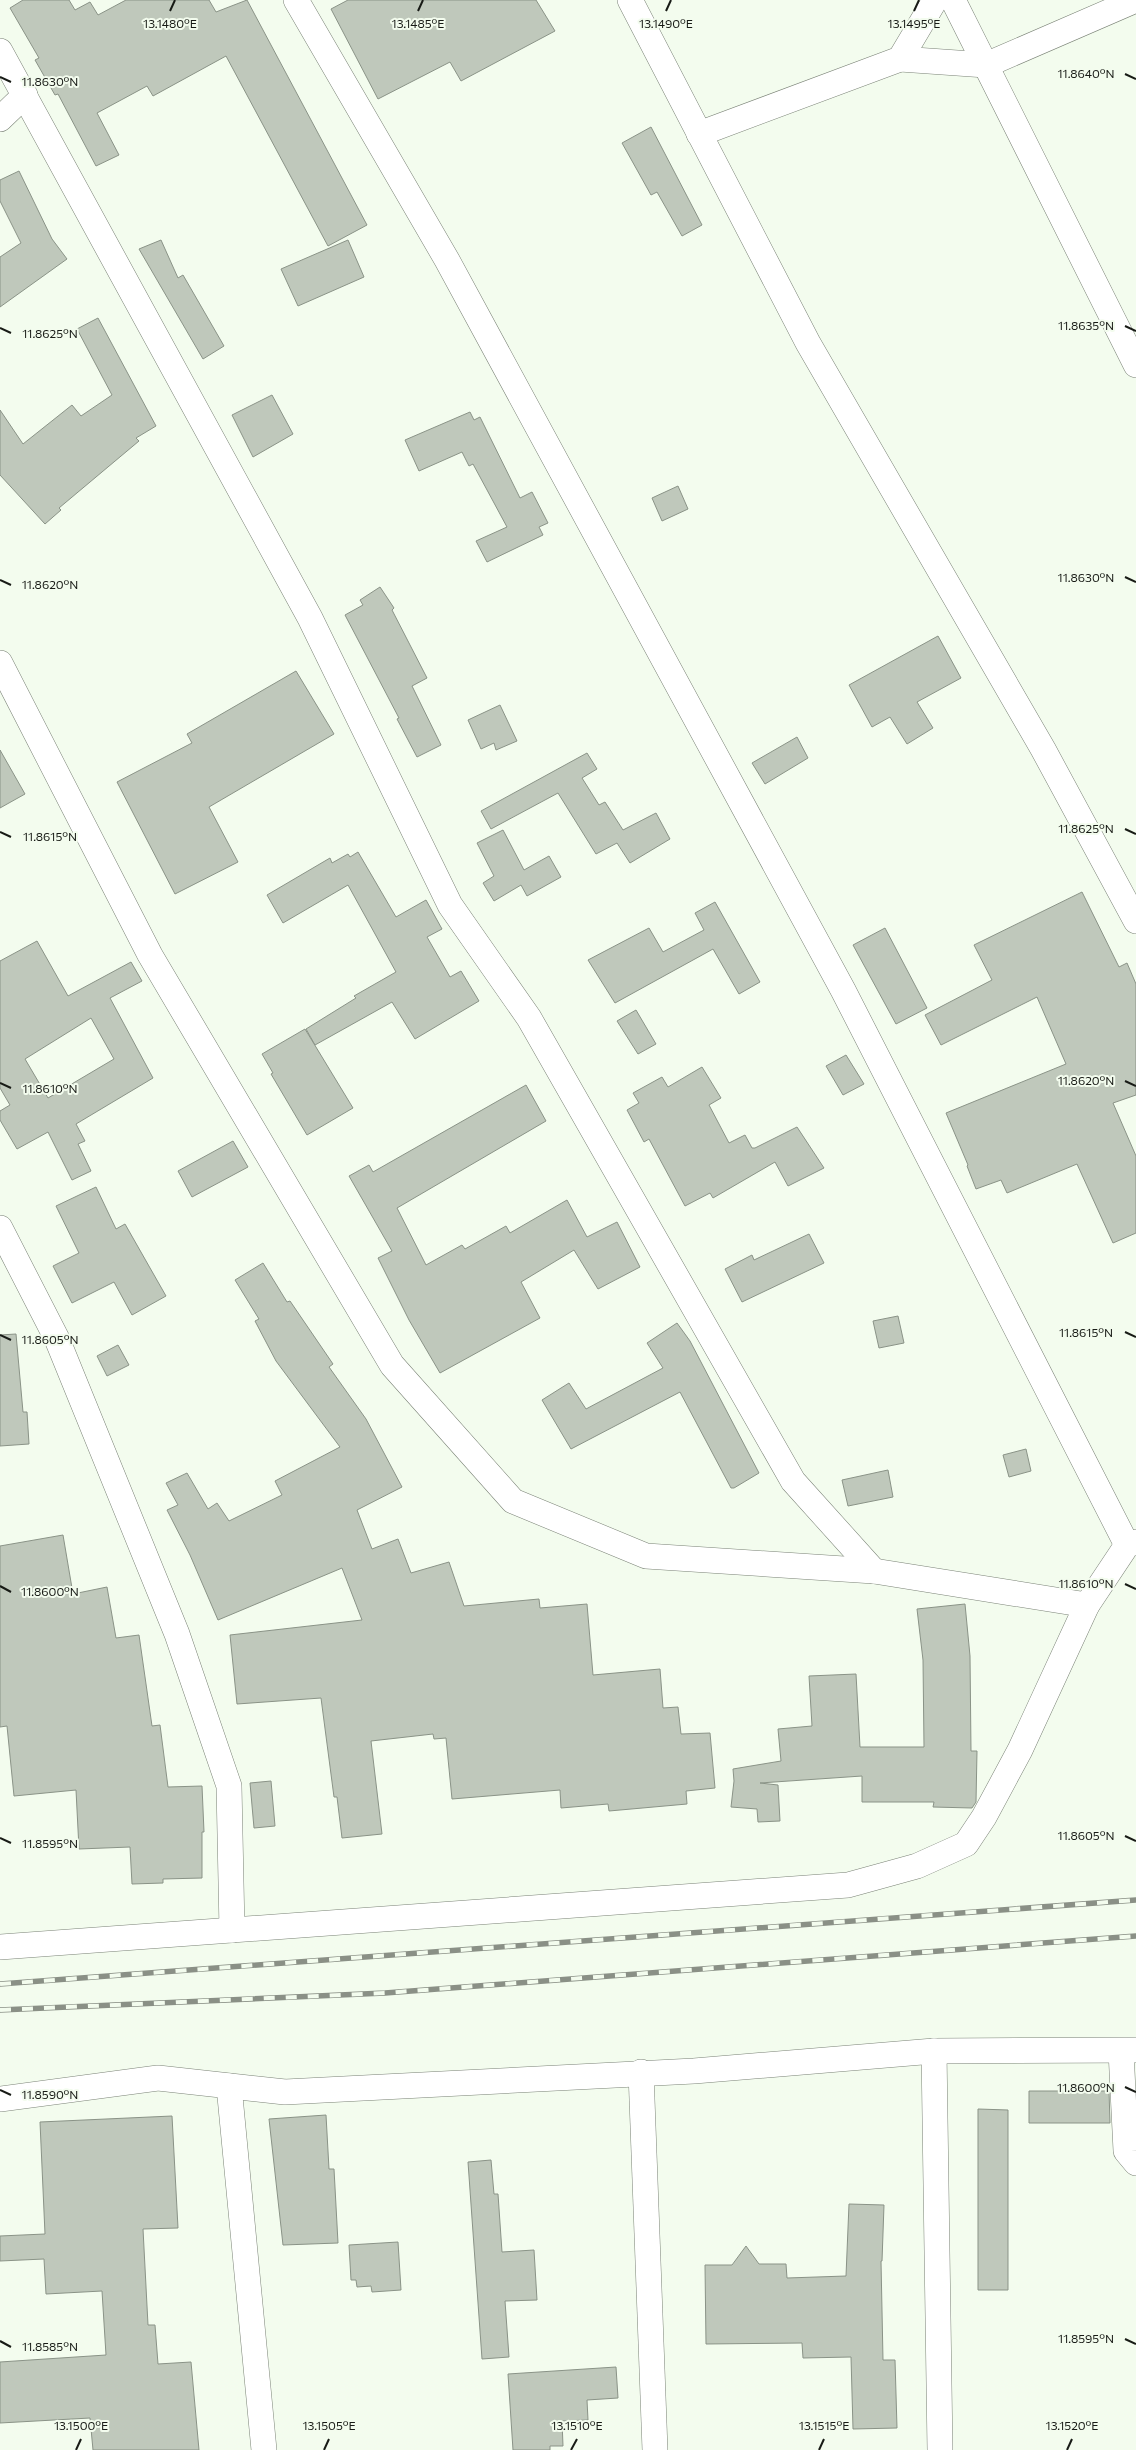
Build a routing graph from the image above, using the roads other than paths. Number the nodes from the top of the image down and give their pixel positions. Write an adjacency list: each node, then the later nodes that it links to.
1 (296, 0): 16 (street)
2 (630, 0): 11 (street)
3 (935, 0): 7 (street)
4 (953, 0): 8 (street)
5 (1136, 0): 8 (street)
6 (0, 51): 9 (street)
7 (900, 59): 8 (street); 11 (street)
8 (986, 65): 12 (street)
9 (25, 95): 10 (street); 17 (street)
10 (0, 119)
11 (700, 134): 14 (street)
12 (1136, 364)
13 (0, 663): 17 (street)
14 (1136, 921)
15 (0, 1228): 19 (street)
16 (1131, 1543): 18 (street)
17 (874, 1571): 18 (street)
18 (1087, 1605): 19 (street)
19 (232, 1930): 20 (street)
20 (0, 1947)
21 (1128, 2050): 22 (street); 26 (street)
22 (934, 2051): 23 (street); 29 (street)
23 (641, 2072): 24 (street); 28 (street)
24 (230, 2086): 25 (street); 27 (street)
25 (0, 2099)
26 (1136, 2163)
27 (264, 2450)
28 (655, 2450)
29 (940, 2450)

